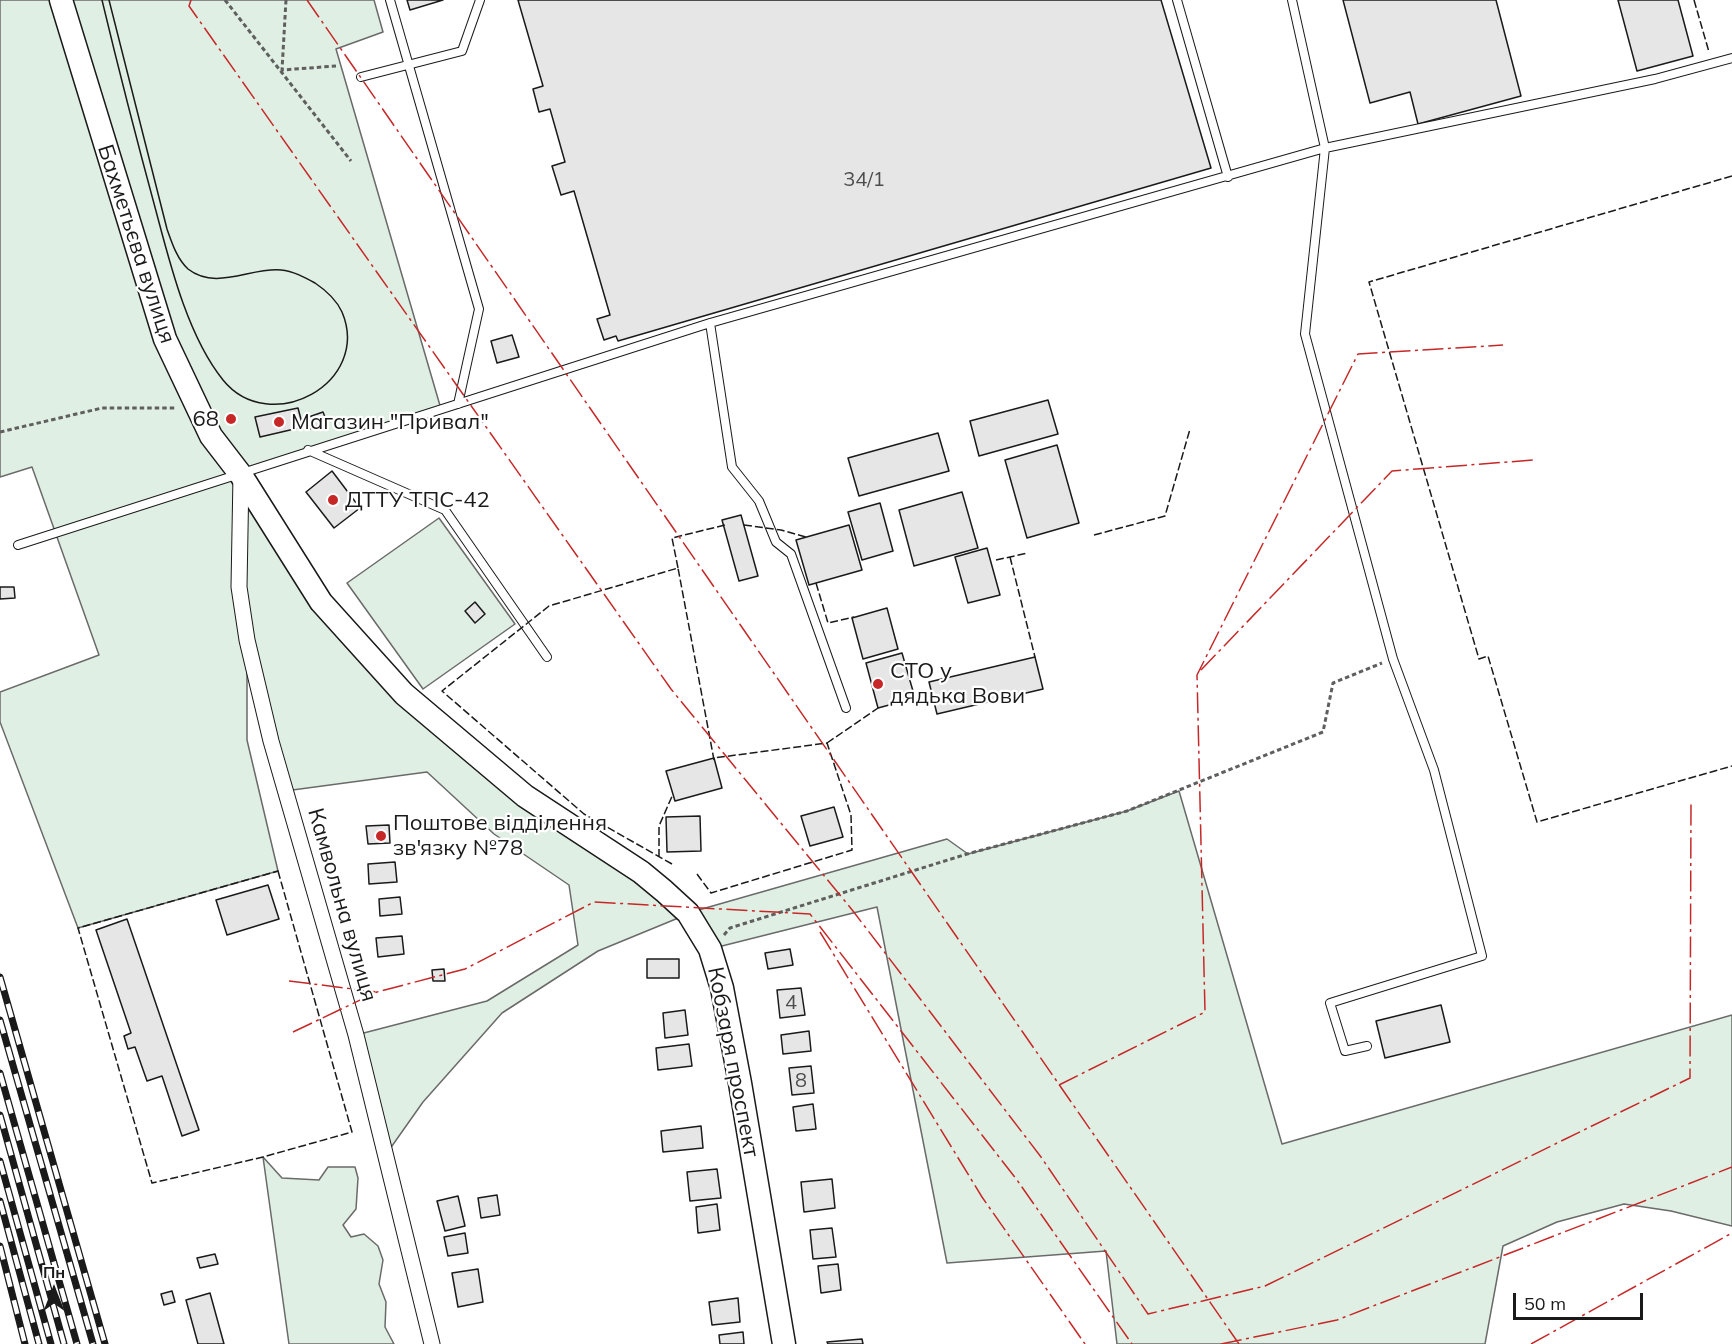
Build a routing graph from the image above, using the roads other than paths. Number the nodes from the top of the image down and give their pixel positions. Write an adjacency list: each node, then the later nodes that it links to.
1 (60, 0): 14 (main road, Бахметьєва вулиця)
2 (390, 0): 7 (lane)
3 (480, 0): 7 (lane)
4 (1177, 0): 10 (lane)
5 (1292, 0): 9 (lane)
6 (1732, 58): 9 (lane)
7 (409, 65): 8 (lane); 12 (lane)
8 (361, 77)
9 (1325, 148): 10 (lane); 18 (lane)
10 (1228, 177): 11 (lane)
11 (710, 323): 12 (lane); 17 (lane)
12 (458, 404): 13 (lane)
13 (308, 450): 14 (lane); 16 (lane)
14 (241, 475): 15 (lane); 19 (street, Камвольна вулиця); 20 (main road, Кобзаря проспект)
15 (18, 545)
16 (547, 657)
17 (846, 708)
18 (1367, 1046)
19 (432, 1344)
20 (784, 1344)

